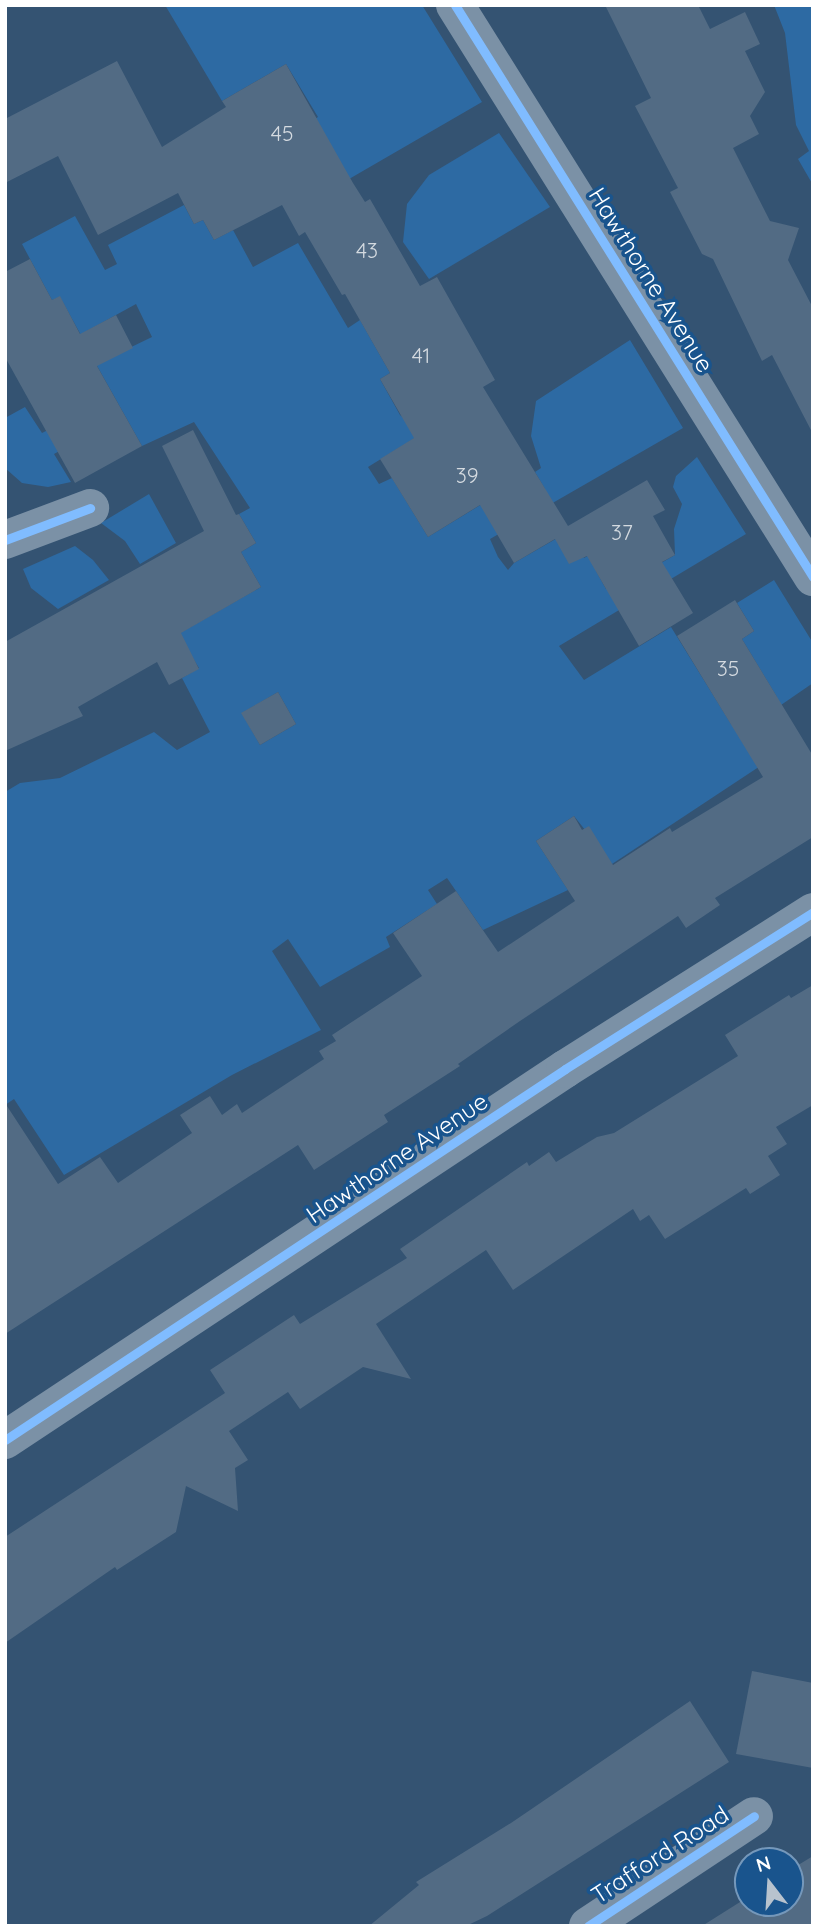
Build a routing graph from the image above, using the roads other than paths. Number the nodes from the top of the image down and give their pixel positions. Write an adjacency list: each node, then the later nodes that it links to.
1 (454, 5): 4 (street, Hawthorne Avenue)
2 (90, 508): 3 (street)
3 (8, 533)
4 (813, 577)
5 (813, 912): 6 (street, Hawthorne Avenue)
6 (5, 1440)
7 (754, 1816): 8 (street, Trafford Road)
8 (588, 1926)

